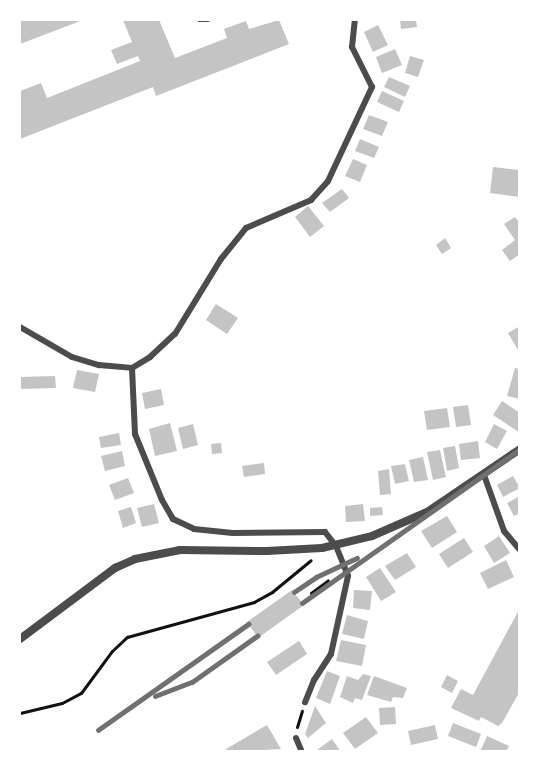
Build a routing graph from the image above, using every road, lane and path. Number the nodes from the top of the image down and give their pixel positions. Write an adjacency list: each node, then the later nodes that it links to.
1 (199, 20): 2 (lane)
2 (208, 20)
3 (355, 20): 5 (street)
4 (20, 327): 5 (street)
5 (132, 368): 8 (street)
6 (519, 449): 7 (street)
7 (484, 475): 8 (street); 10 (street)
8 (336, 546): 9 (street); 14 (street)
9 (322, 548): 13 (street); 15 (path)
10 (519, 550)
11 (328, 580): 12 (path)
12 (310, 593)
13 (20, 639)
14 (305, 702): 16 (path)
15 (20, 713)
16 (296, 738): 17 (street)
17 (302, 752)

